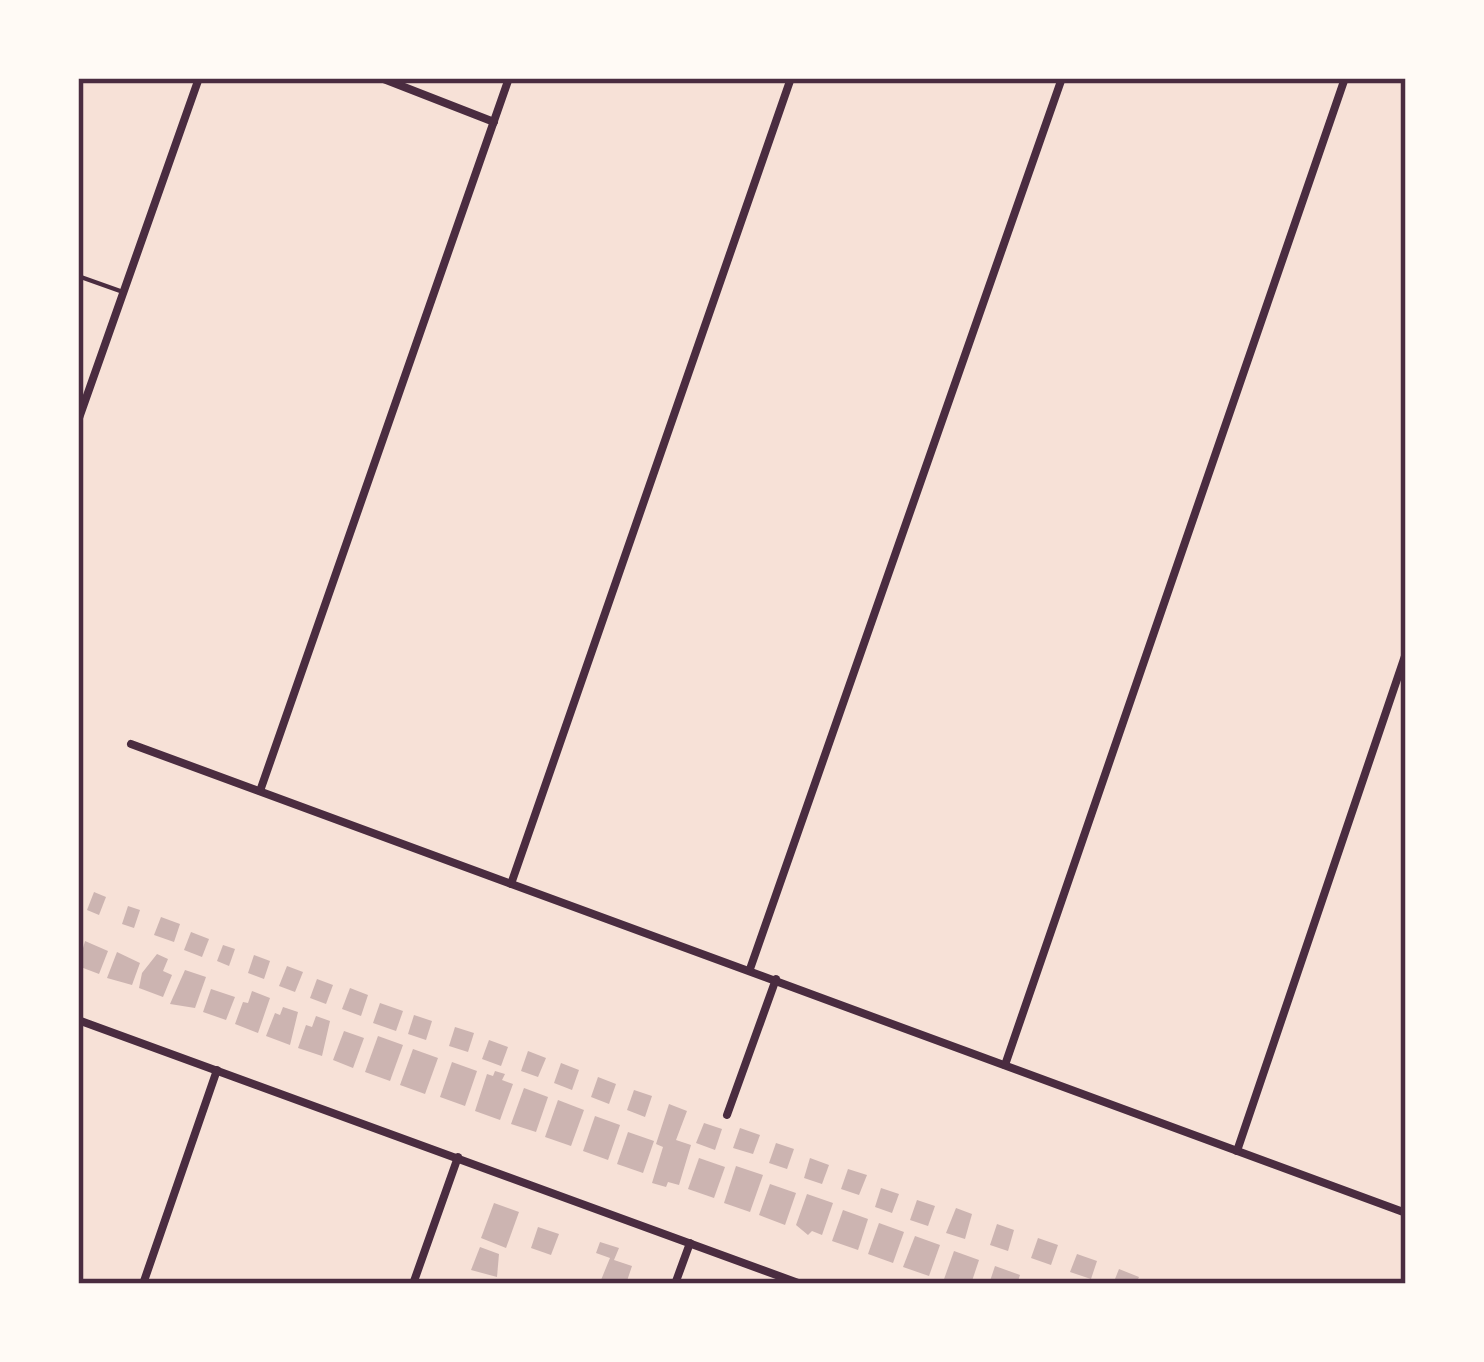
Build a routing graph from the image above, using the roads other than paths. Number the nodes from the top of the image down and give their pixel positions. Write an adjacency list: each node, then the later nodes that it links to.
1 (199, 78): 9 (street)
2 (381, 78): 7 (street)
3 (509, 78): 7 (street)
4 (791, 78): 14 (street)
5 (1062, 78): 15 (street)
6 (1345, 78): 18 (street)
7 (494, 122): 13 (street)
8 (78, 276): 9 (lane)
9 (123, 292): 10 (street)
10 (78, 421)
11 (1406, 653): 21 (street)
12 (131, 745): 13 (street)
13 (260, 791): 14 (street)
14 (511, 884): 15 (street)
15 (750, 969): 16 (street)
16 (776, 979): 18 (street); 20 (street)
17 (78, 1020): 19 (street)
18 (1005, 1065): 21 (street)
19 (217, 1070): 22 (street); 25 (street)
20 (727, 1115)
21 (1237, 1151): 23 (street)
22 (458, 1157): 24 (street); 26 (street)
23 (1406, 1213)
24 (690, 1243): 27 (street); 28 (street)
25 (143, 1284)
26 (413, 1284)
27 (675, 1284)
28 (801, 1284)

